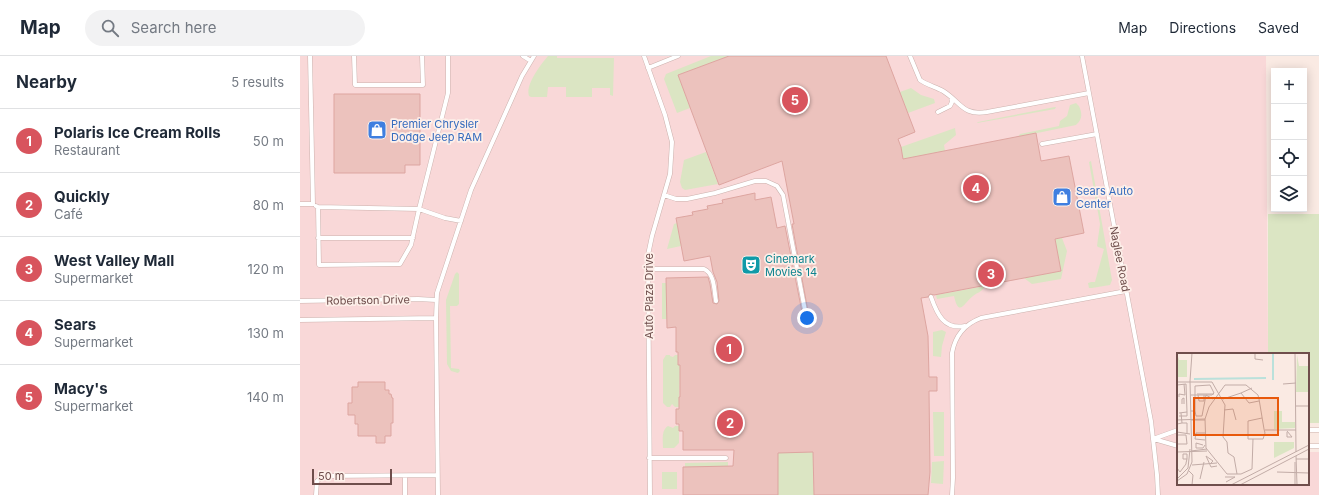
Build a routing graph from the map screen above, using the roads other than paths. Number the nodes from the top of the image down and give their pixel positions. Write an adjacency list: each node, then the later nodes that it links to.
1 (310, 56): 20 (lane)
2 (354, 56): 3 (lane)
3 (422, 56)
4 (448, 56): 22 (lane)
5 (524, 56): 11 (lane)
6 (534, 56): 11 (lane)
7 (644, 56): 12 (lane, Auto Plaza Drive)
8 (678, 56): 12 (lane)
9 (910, 56): 14 (lane)
10 (1082, 56): 13 (lane, Naglee Road)
11 (531, 61): 23 (lane)
12 (648, 68): 18 (lane, Auto Plaza Drive)
13 (1089, 93): 14 (lane); 16 (lane, Naglee Road)
14 (951, 97): 15 (lane)
15 (938, 112)
16 (1097, 134): 17 (lane); 27 (lane, Naglee Road)
17 (1042, 144)
18 (664, 195): 26 (lane, Auto Plaza Drive); 34 (lane)
19 (300, 204): 20 (lane)
20 (313, 204): 21 (lane)
21 (318, 207): 22 (lane); 24 (lane)
22 (419, 209): 23 (lane); 25 (lane)
23 (460, 221): 29 (lane)
24 (318, 238): 25 (lane); 25 (lane)
25 (413, 238)
26 (648, 270): 31 (lane); 39 (lane, Auto Plaza Drive)
27 (1126, 291): 35 (lane); 37 (lane, Naglee Road)
28 (931, 297): 35 (lane)
29 (436, 300): 30 (lane, Robertson Drive); 32 (lane)
30 (300, 301)
31 (716, 301)
32 (436, 318): 33 (lane, Robertson Drive); 41 (lane)
33 (300, 320)
34 (806, 320)
35 (966, 326): 47 (lane)
36 (1177, 430): 37 (lane)
37 (1153, 439): 38 (lane); 48 (lane, Naglee Road)
38 (1177, 446)
39 (650, 458): 40 (lane); 46 (lane, Auto Plaza Drive)
40 (726, 458)
41 (437, 475): 42 (lane); 45 (lane)
42 (405, 476): 43 (lane); 44 (lane)
43 (316, 495)
44 (405, 495)
45 (438, 495)
46 (650, 495)
47 (952, 495)
48 (1158, 495)

